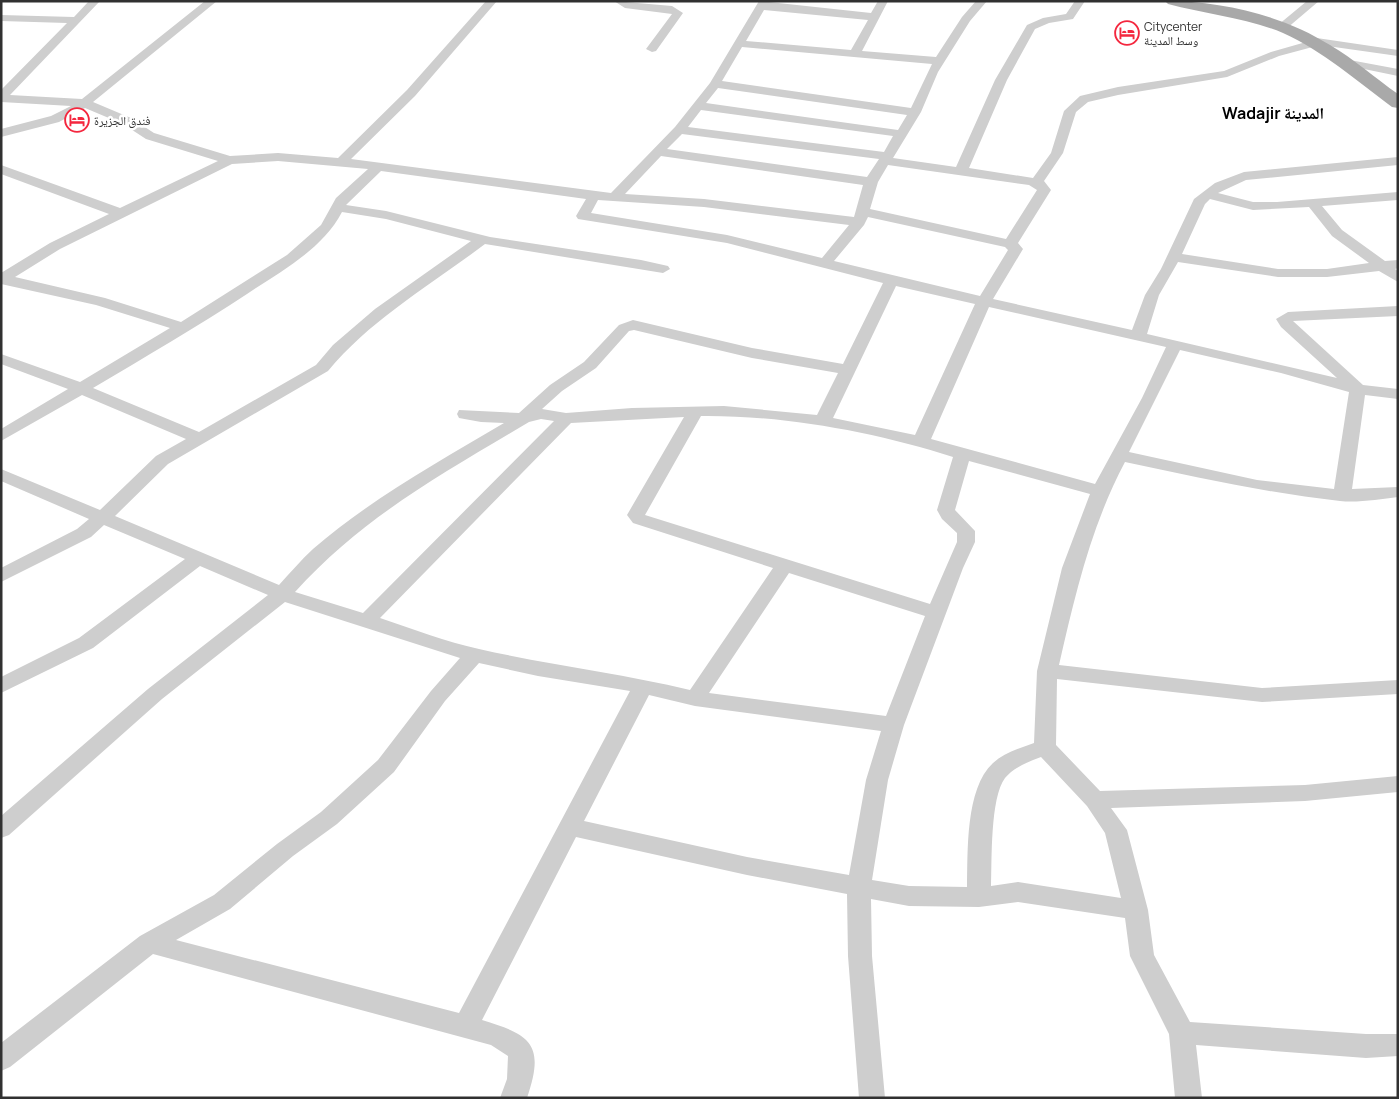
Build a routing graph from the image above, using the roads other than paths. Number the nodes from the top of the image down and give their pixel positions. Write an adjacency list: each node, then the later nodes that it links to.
1 (95, 1): 14 (street)
2 (212, 1): 26 (street)
3 (492, 1): 37 (street)
4 (619, 1): 18 (street)
5 (882, 1): 12 (street)
6 (982, 1): 21 (street)
7 (1080, 1): 40 (street)
8 (1173, 1): 10 (main road)
9 (1314, 1): 15 (street)
10 (1190, 3): 15 (main road)
11 (763, 4): 12 (street); 17 (street)
12 (874, 17): 19 (street)
13 (1, 18): 14 (street)
14 (76, 20): 25 (street)
15 (1282, 27): 16 (main road)
16 (1313, 42): 20 (street); 22 (main road); 42 (street)
17 (741, 44): 19 (street); 24 (street)
18 (652, 49)
19 (854, 53): 21 (street)
20 (1398, 53)
21 (939, 61): 29 (street)
22 (1339, 61): 23 (street); 27 (main road)
23 (1398, 73)
24 (716, 84): 28 (street); 29 (street)
25 (1, 98): 26 (street)
26 (85, 103): 31 (street); 35 (street)
27 (1398, 103)
28 (698, 106): 30 (street); 32 (street)
29 (915, 112): 32 (street)
30 (679, 130): 33 (street); 34 (street)
31 (1, 133)
32 (903, 134): 34 (street)
33 (658, 152): 41 (street); 45 (street)
34 (887, 158): 40 (street); 41 (street)
35 (229, 160): 37 (street); 49 (street)
36 (1398, 161): 43 (street)
37 (340, 162): 38 (street)
38 (378, 167): 44 (street); 48 (street)
39 (1, 169): 49 (street)
40 (961, 171): 42 (street)
41 (872, 182): 50 (street)
42 (1036, 182): 52 (street)
43 (1207, 194): 47 (street); 53 (street)
44 (594, 196): 45 (street); 54 (street)
45 (616, 196): 50 (street)
46 (1396, 199): 47 (street)
47 (1313, 204): 56 (street)
48 (339, 208): 51 (street); 63 (street)
49 (120, 213): 59 (street)
50 (860, 216): 52 (street); 54 (street)
51 (484, 238): 57 (street); 77 (street)
52 (1010, 244): 61 (street)
53 (1173, 257): 56 (street); 64 (street)
54 (824, 264): 60 (street)
55 (1398, 264): 56 (street)
56 (1381, 266): 58 (street)
57 (663, 269)
58 (1398, 278)
59 (2, 279): 63 (street)
60 (892, 281): 61 (street); 67 (street)
61 (984, 302): 64 (street); 78 (street)
62 (1398, 310): 69 (street)
63 (182, 327): 68 (street)
64 (1138, 337): 65 (street)
65 (1175, 344): 69 (street); 80 (street)
66 (1, 359): 68 (street)
67 (848, 370): 73 (street); 75 (street)
68 (80, 388): 76 (street); 77 (street)
69 (1358, 390): 70 (street); 83 (street)
70 (1398, 394)
71 (695, 413): 74 (street); 75 (street); 87 (street)
72 (465, 414): 73 (street)
73 (523, 418): 74 (street); 89 (street)
74 (566, 418): 91 (street)
75 (823, 420): 78 (street)
76 (1, 436)
77 (198, 438): 85 (street)
78 (921, 441): 79 (street)
79 (962, 454): 82 (street); 90 (street)
80 (1118, 455): 82 (street); 83 (street)
81 (1, 474): 85 (street)
82 (1100, 491): 93 (street)
83 (1342, 496): 84 (street)
84 (1395, 497)
85 (102, 517): 86 (street); 88 (street)
86 (199, 558): 89 (street); 94 (street)
87 (784, 566): 90 (street); 97 (street)
88 (1, 576)
89 (282, 594): 91 (street); 103 (street)
90 (937, 613): 98 (street)
91 (365, 622): 92 (street)
92 (474, 655): 95 (street); 107 (street)
93 (1047, 671): 96 (street); 99 (street)
94 (1, 686)
95 (643, 686): 97 (street); 102 (street)
96 (1398, 687)
97 (695, 699): 98 (street)
98 (893, 725): 104 (street)
99 (1045, 747): 101 (street); 105 (street)
100 (1398, 784): 101 (street)
101 (1095, 800): 106 (street)
102 (568, 826): 104 (street); 108 (street)
103 (1, 829)
104 (859, 885): 105 (street); 113 (street)
105 (979, 898): 106 (street)
106 (1136, 910): 109 (street)
107 (149, 943): 108 (street); 111 (street)
108 (466, 1026): 112 (street)
109 (1182, 1033): 110 (street); 114 (street)
110 (1398, 1045)
111 (1, 1059)
112 (513, 1098)
113 (872, 1098)
114 (1189, 1098)

